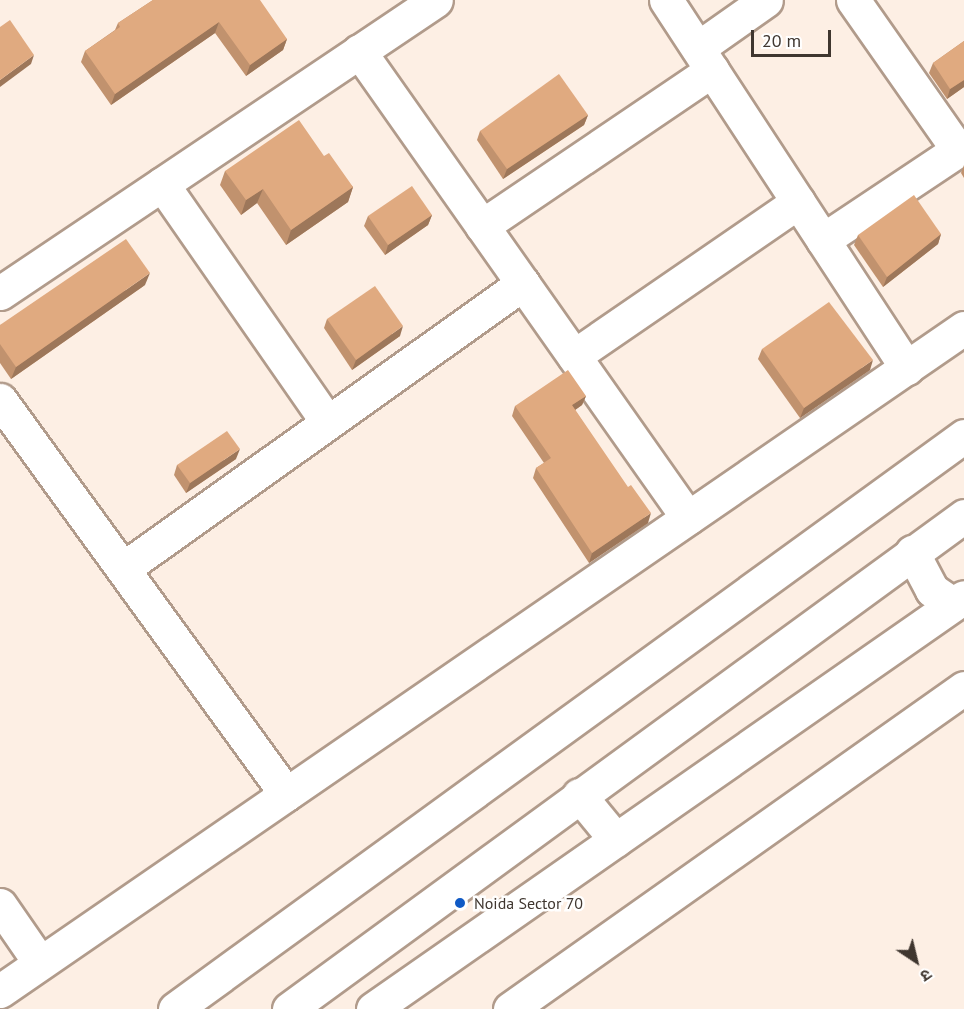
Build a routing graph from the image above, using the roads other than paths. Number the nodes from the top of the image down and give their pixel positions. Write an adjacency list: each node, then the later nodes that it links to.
1 (436, 0): 5 (street)
2 (666, 0): 6 (street)
3 (766, 0): 6 (street)
4 (853, 0): 7 (street)
5 (359, 51): 8 (street); 10 (street)
6 (705, 59): 9 (street); 10 (street)
7 (961, 148): 11 (street)
8 (162, 184): 13 (street); 18 (street)
9 (798, 202): 11 (street); 15 (street)
10 (483, 226): 12 (street)
11 (823, 240): 16 (street)
12 (523, 283): 15 (street); 18 (street)
13 (0, 293)
14 (964, 328): 16 (street)
15 (574, 356): 21 (street)
16 (907, 368): 21 (street)
17 (0, 400): 23 (street)
18 (327, 421): 23 (street)
19 (964, 436): 32 (street)
20 (964, 516): 22 (street)
21 (688, 518): 26 (street)
22 (912, 552): 24 (street); 27 (street)
23 (124, 568): 26 (street)
24 (959, 601): 28 (street)
25 (964, 688): 35 (street)
26 (286, 794): 30 (street)
27 (579, 795): 28 (street); 33 (street)
28 (616, 840): 34 (street)
29 (0, 905): 30 (street)
30 (40, 963): 31 (street)
31 (0, 991)
32 (175, 1009)
33 (289, 1009)
34 (373, 1009)
35 (510, 1009)

